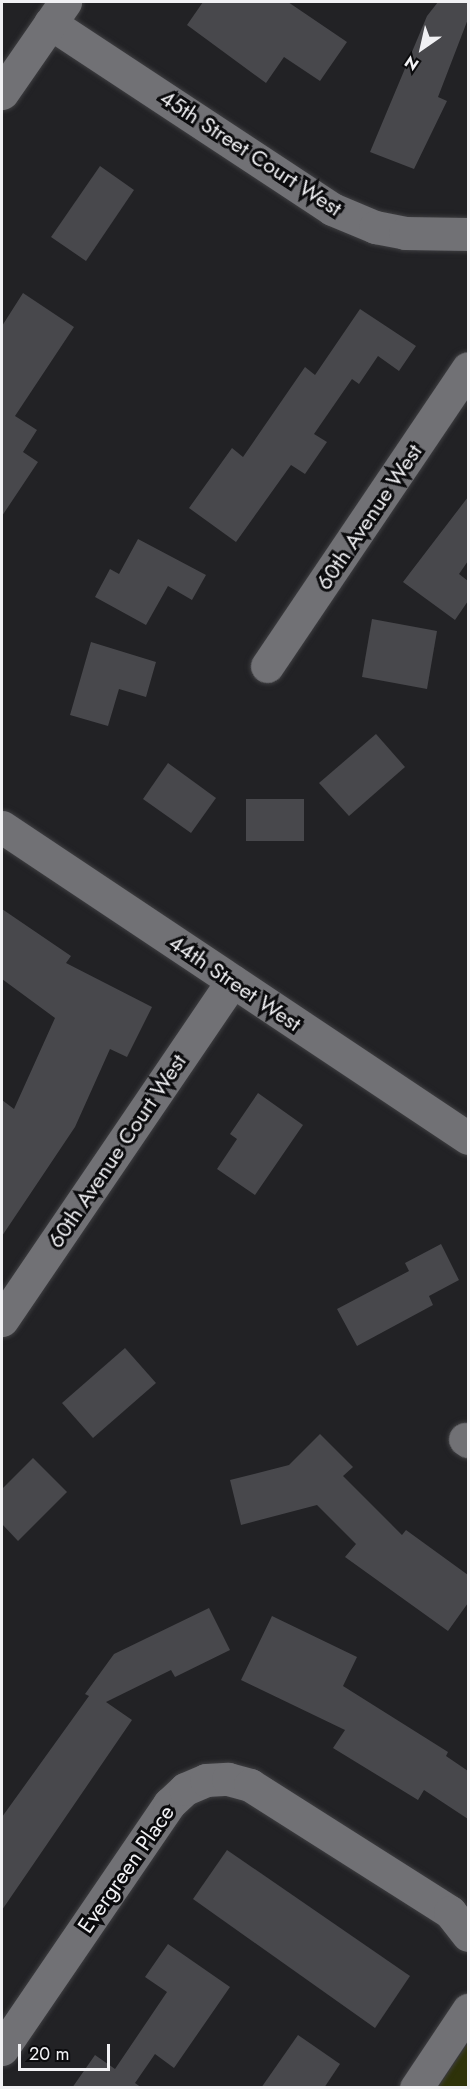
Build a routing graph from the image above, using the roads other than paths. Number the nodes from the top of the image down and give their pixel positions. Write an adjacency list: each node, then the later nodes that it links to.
1 (58, 12): 2 (street); 3 (street, 45th Street Court West)
2 (2, 93)
3 (468, 234)
4 (468, 368): 5 (street, 60th Avenue West)
5 (267, 666)
6 (2, 827): 7 (street, 44th Street West)
7 (232, 981): 8 (street, 44th Street West); 9 (street, 60th Avenue Court West)
8 (468, 1138)
9 (2, 1320)
10 (468, 1935): 12 (street, Evergreen Place)
11 (468, 2010): 13 (street)
12 (2, 2049)
13 (416, 2088)

